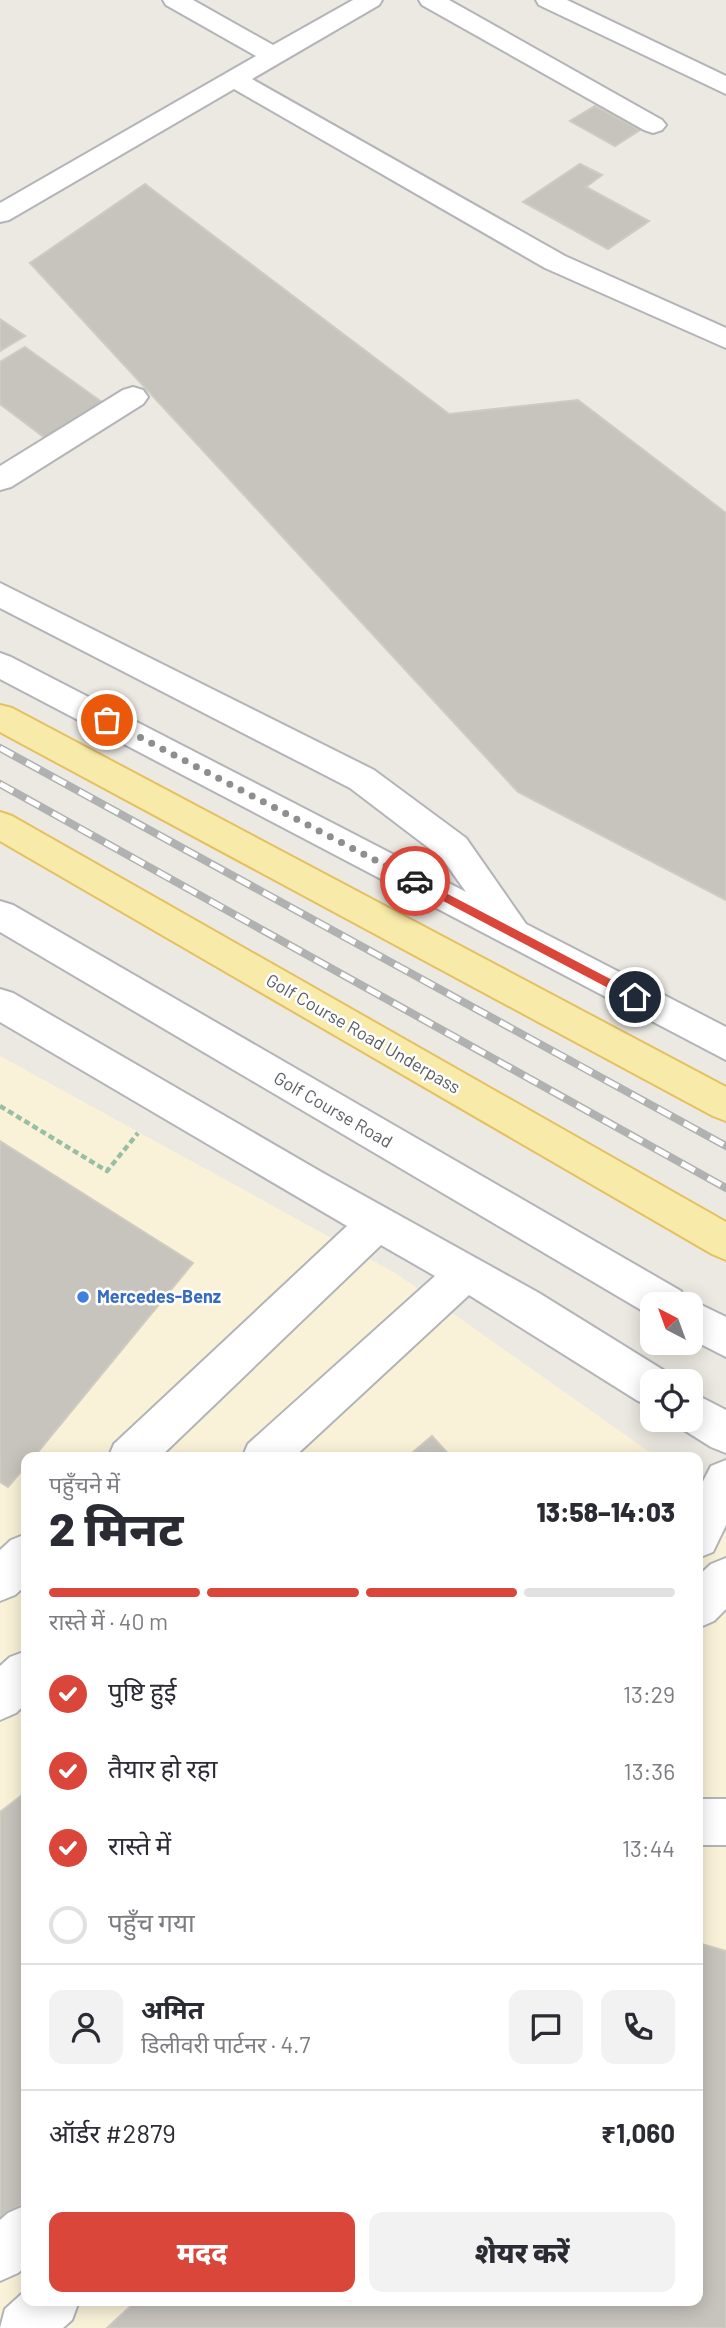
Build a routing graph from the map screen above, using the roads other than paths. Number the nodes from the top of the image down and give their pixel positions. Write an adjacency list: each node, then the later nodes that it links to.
1 (175, 0): 5 (street)
2 (370, 0): 5 (street)
3 (431, 0): 8 (street)
4 (548, 0): 7 (street)
5 (274, 56): 6 (street)
6 (234, 79): 9 (street); 10 (street)
7 (726, 86)
8 (653, 125)
9 (0, 214)
10 (725, 338)
11 (133, 397): 12 (street)
12 (0, 480)
13 (0, 594): 18 (street)
14 (0, 665): 18 (street)
15 (0, 717): 21 (main road)
16 (0, 825): 23 (main road, Golf Course Road Underpass)
17 (0, 915): 25 (street, Golf Course Road)
18 (515, 934): 20 (street)
19 (0, 1004): 22 (street)
20 (726, 1045)
21 (726, 1105)
22 (377, 1223): 24 (street); 31 (street)
23 (726, 1242)
24 (466, 1273): 28 (street); 32 (street)
25 (646, 1292)
26 (704, 1325): 27 (street)
27 (726, 1338)
28 (640, 1379)
29 (703, 1419): 30 (street)
30 (726, 1433)
31 (135, 1452)
32 (270, 1452)
33 (726, 1480): 34 (street)
34 (703, 1526)
35 (21, 1560): 37 (street)
36 (726, 1579): 38 (street)
37 (0, 1580)
38 (703, 1601)
39 (21, 1678): 40 (street)
40 (0, 1697)
41 (703, 1822): 42 (street)
42 (726, 1822)
43 (21, 2236): 44 (street)
44 (0, 2255)
45 (48, 2306): 46 (street)
46 (24, 2328)

